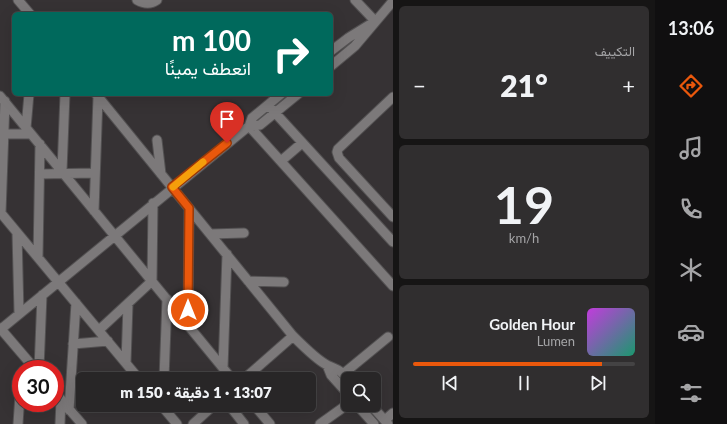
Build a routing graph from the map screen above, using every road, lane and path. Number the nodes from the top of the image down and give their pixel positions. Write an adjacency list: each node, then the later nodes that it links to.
1 (18, 0): 6 (street)
2 (137, 0): 3 (street)
3 (158, 0)
4 (355, 0): 7 (street)
5 (393, 1): 7 (street)
6 (28, 12)
7 (375, 21): 8 (street); 9 (street)
8 (334, 49): 9 (street)
9 (345, 54): 10 (street)
10 (333, 64)
11 (29, 96): 21 (street)
12 (65, 96): 27 (street)
13 (97, 96): 29 (street); 30 (street)
14 (279, 96): 18 (street)
15 (296, 96): 19 (street)
16 (2, 99): 21 (street); 22 (street)
17 (391, 101): 36 (street)
18 (268, 105): 19 (street); 20 (street)
19 (275, 114): 20 (street); 24 (street)
20 (249, 126): 26 (street); 31 (street)
21 (29, 131): 22 (street); 25 (street)
22 (4, 134): 35 (street)
23 (157, 140): 30 (street)
24 (302, 143): 26 (street); 42 (street)
25 (40, 144): 27 (street); 28 (street)
26 (281, 161): 49 (street)
27 (63, 173): 28 (street); 29 (street); 34 (street)
28 (40, 174): 44 (street)
29 (96, 174): 34 (street)
30 (162, 174): 31 (street)
31 (172, 187): 32 (street); 33 (street)
32 (153, 203): 41 (street); 46 (street)
33 (189, 208): 40 (street); 55 (street)
34 (94, 211): 41 (street)
35 (0, 212): 37 (street)
36 (393, 217)
37 (4, 222): 38 (street)
38 (17, 233): 44 (street); 54 (street)
39 (244, 233): 40 (street)
40 (210, 234): 43 (street)
41 (114, 235): 45 (street); 46 (street)
42 (393, 242)
43 (227, 254): 47 (street); 66 (street)
44 (38, 257): 45 (street)
45 (58, 281): 50 (street); 52 (street)
46 (152, 281): 51 (street); 53 (street)
47 (248, 281): 48 (street); 58 (street)
48 (284, 282)
49 (393, 286)
50 (42, 295): 54 (street); 63 (street)
51 (167, 299): 55 (street); 68 (street)
52 (76, 303): 57 (street); 61 (street)
53 (128, 304): 57 (street); 64 (street)
54 (19, 313): 56 (street)
55 (188, 325): 66 (street)
56 (0, 328): 62 (street)
57 (98, 330): 60 (street)
58 (293, 336): 65 (street); 70 (street)
59 (388, 337): 72 (street)
60 (108, 341): 61 (street); 64 (street)
61 (73, 344): 76 (street)
62 (25, 358)
63 (39, 360)
64 (126, 362): 67 (street)
65 (327, 365): 71 (street); 73 (street)
66 (223, 368): 69 (street)
67 (134, 372)
68 (164, 372)
69 (226, 372)
70 (252, 372)
71 (341, 372)
72 (350, 372)
73 (341, 386)
74 (64, 404): 76 (street)
75 (341, 409): 94 (street)
76 (69, 410): 89 (street)
77 (19, 412): 87 (street)
78 (59, 412): 88 (street)
79 (167, 412): 90 (street)
80 (206, 412): 91 (street)
81 (235, 412): 92 (street)
82 (260, 412): 93 (street)
83 (363, 412): 95 (street)
84 (378, 412): 86 (street)
85 (393, 413): 86 (street)
86 (387, 422)
87 (18, 424)
88 (60, 424)
89 (82, 424)
90 (177, 424)
91 (193, 424)
92 (244, 424)
93 (270, 424)
94 (320, 424)
95 (374, 424)

